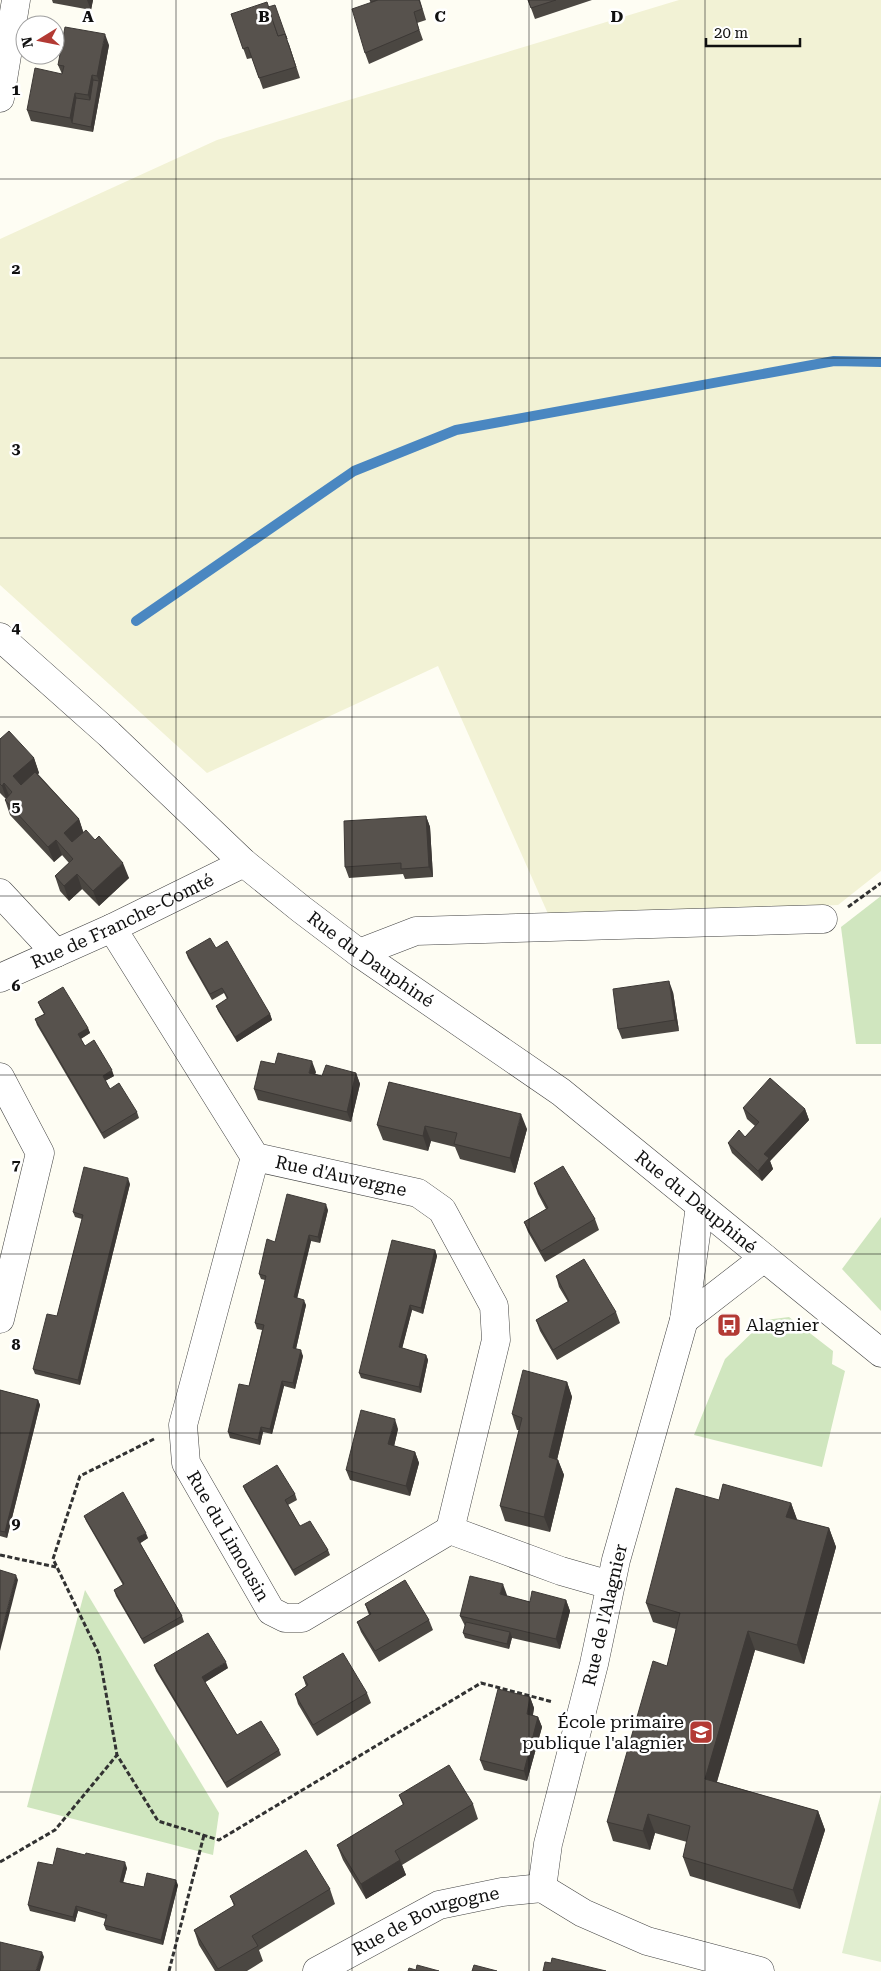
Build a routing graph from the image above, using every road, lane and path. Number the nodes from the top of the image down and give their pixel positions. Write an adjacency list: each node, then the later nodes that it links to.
1 (16, 0): 2 (street)
2 (0, 98)
3 (0, 637): 4 (street, Rue du Dauphiné)
4 (244, 863): 8 (street, Rue de Franche-Comté); 10 (street, Rue du Dauphiné)
5 (881, 883): 7 (path)
6 (0, 893): 9 (street)
7 (823, 920): 10 (street)
8 (112, 928): 9 (street, Rue de Franche-Comté); 13 (street, Rue d'Auvergne)
9 (56, 953): 11 (street, Rue de Franche-Comté)
10 (359, 953): 14 (street, Rue du Dauphiné)
11 (0, 978)
12 (0, 1077): 16 (street)
13 (255, 1158): 19 (street, Rue du Limousin); 20 (street, Rue d'Auvergne)
14 (700, 1206): 15 (street, Rue du Dauphiné); 17 (street, Rue de l'Alagnier)
15 (764, 1258): 17 (street); 18 (street)
16 (0, 1319)
17 (684, 1320): 23 (street, Rue de l'Alagnier)
18 (881, 1353)
19 (183, 1425): 20 (street, Rue du Limousin); 22 (path)
20 (450, 1530): 23 (street)
21 (0, 1555): 22 (path)
22 (57, 1567): 25 (path)
23 (610, 1584): 24 (street, Rue de l'Alagnier)
24 (583, 1710): 26 (path); 28 (street, Rue de l'Alagnier)
25 (116, 1755): 26 (path); 27 (path)
26 (204, 1835): 30 (path)
27 (0, 1862)
28 (542, 1888): 29 (street); 31 (street, Rue de Bourgogne)
29 (750, 1970)
30 (169, 1971)
31 (317, 1971)

